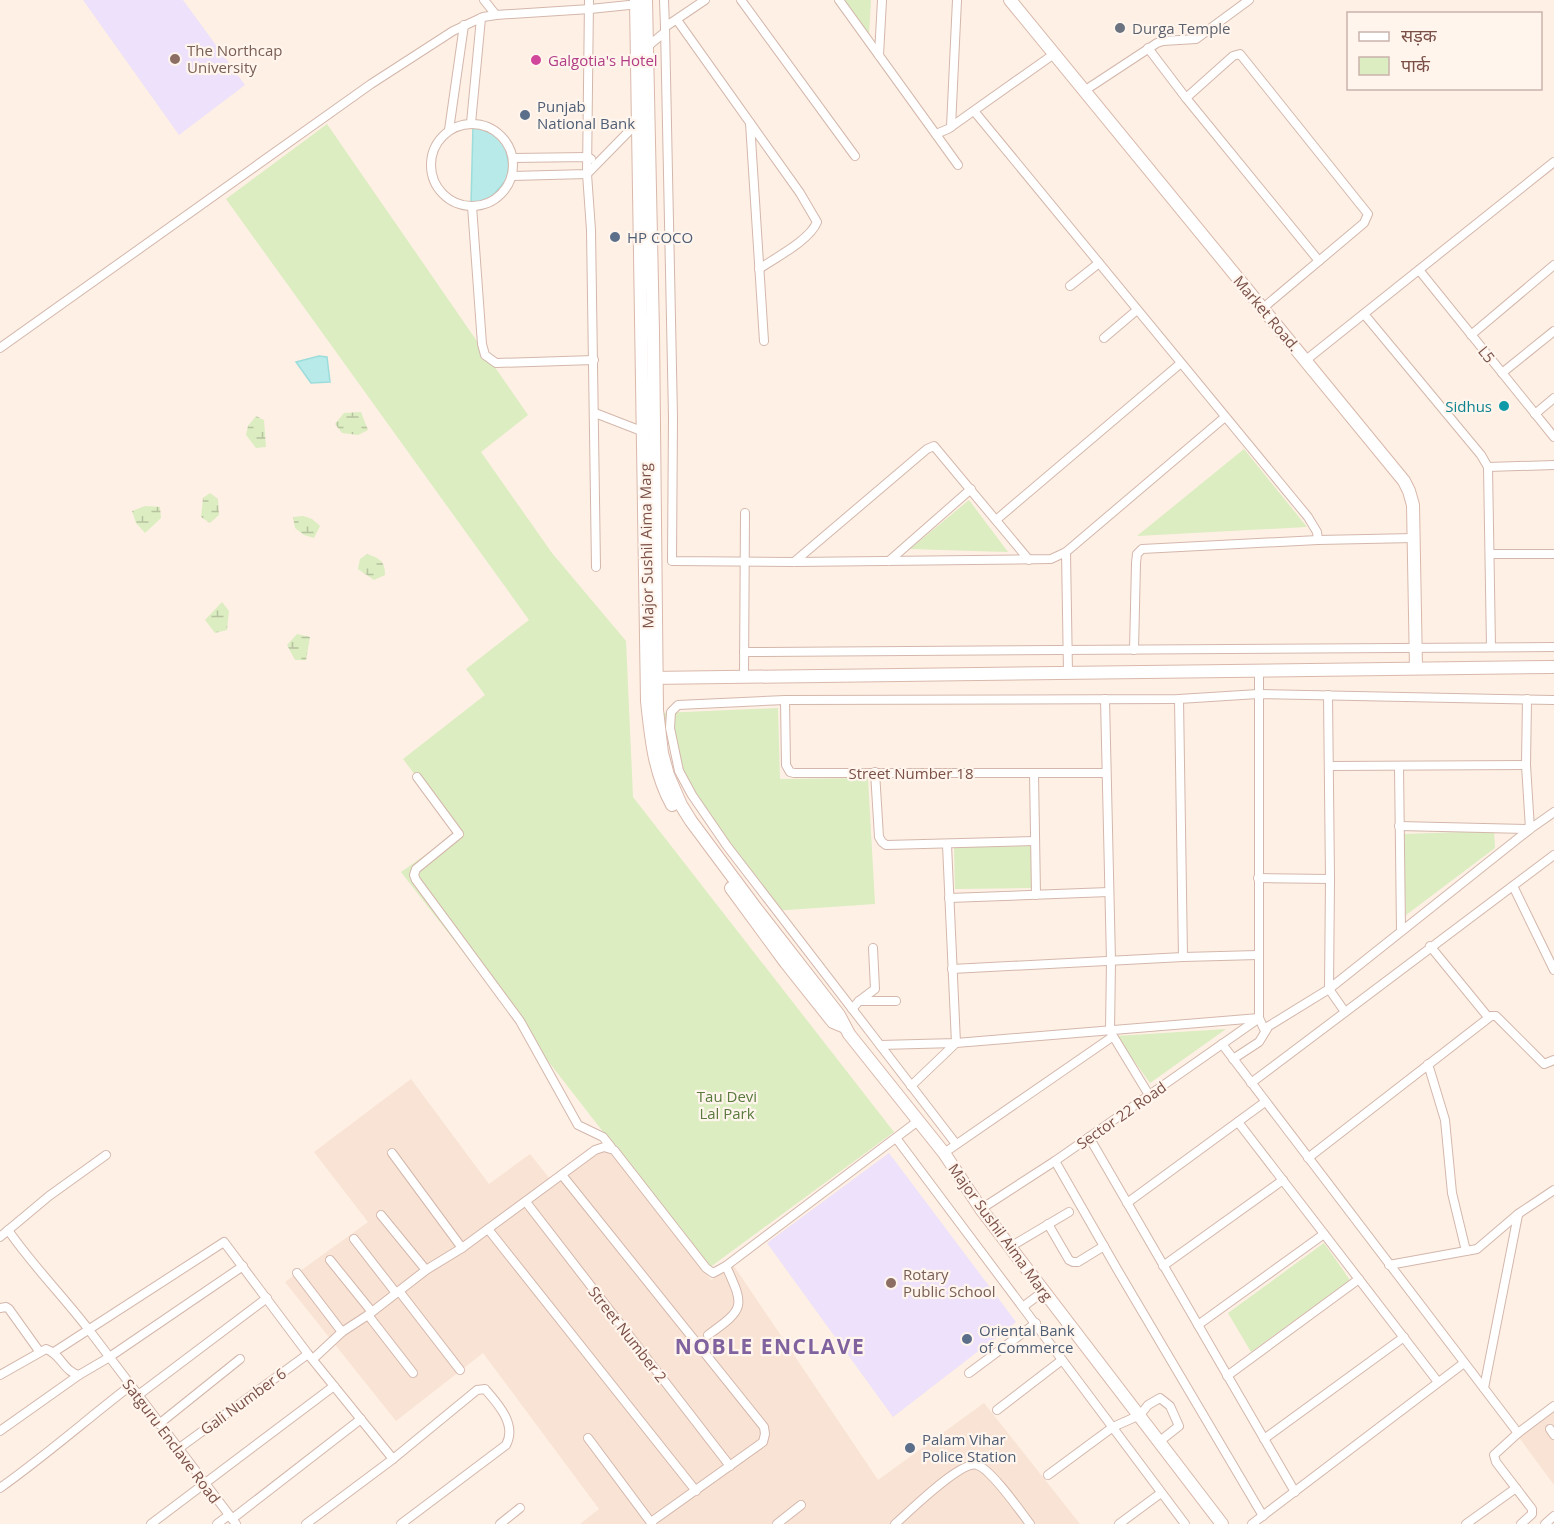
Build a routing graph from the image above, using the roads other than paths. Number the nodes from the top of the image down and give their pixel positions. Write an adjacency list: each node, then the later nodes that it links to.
1 (484, 0): 12 (street)
2 (664, 0): 16 (street)
3 (705, 0): 14 (street)
4 (741, 0): 30 (street)
5 (839, 0): 20 (street)
6 (882, 0): 20 (street)
7 (957, 0): 27 (street)
8 (1010, 0): 19 (street, Market Road.)
9 (1250, 0): 18 (street)
10 (641, 2): 11 (street); 17 (street, Major Sushil Aima Marg); 26 (street, Major Sushil Aima Marg)
11 (589, 5): 12 (street); 31 (street)
12 (496, 15): 13 (street)
13 (481, 18): 15 (street); 25 (street)
14 (677, 20): 16 (street); 24 (street)
15 (464, 25): 28 (street); 52 (street)
16 (665, 29): 17 (street); 75 (street)
17 (647, 47): 73 (street, Major Sushil Aima Marg)
18 (1148, 48): 21 (street); 22 (street)
19 (1054, 54): 21 (street, Market Road.); 23 (street)
20 (879, 55): 29 (street)
21 (1084, 91): 45 (street, Market Road.)
22 (1186, 98): 39 (street); 39 (street)
23 (974, 111): 27 (street); 40 (street)
24 (750, 122): 42 (street); 42 (street)
25 (471, 123): 28 (street); 32 (street)
26 (637, 123): 33 (street); 61 (street, Major Sushil Aima Marg)
27 (951, 127): 29 (street)
28 (449, 130): 38 (street)
29 (936, 134): 34 (street)
30 (855, 156)
31 (588, 157): 32 (street); 33 (street); 36 (street)
32 (513, 158): 37 (street)
33 (596, 164): 36 (street)
34 (958, 165)
35 (1552, 167): 43 (street)
36 (587, 174): 37 (street); 53 (street)
37 (512, 176): 38 (street)
38 (472, 206): 53 (street)
39 (1319, 261): 45 (street)
40 (1099, 263): 44 (street); 46 (street)
41 (1554, 265): 49 (street)
42 (759, 269): 51 (street)
43 (1419, 270): 47 (street); 49 (street, L5)
44 (1070, 286)
45 (1263, 308): 54 (street, Market Road.)
46 (1137, 310): 50 (street); 55 (street)
47 (1364, 314): 54 (street); 64 (street)
48 (1554, 331): 56 (street)
49 (1471, 335): 56 (street, L5)
50 (1104, 338)
51 (764, 340)
52 (0, 348)
53 (594, 360): 58 (street)
54 (1306, 360): 68 (street, Market Road.)
55 (1181, 363): 60 (street); 67 (street)
56 (1502, 373): 59 (street, L5)
57 (1554, 398): 59 (street)
58 (595, 413): 61 (street); 79 (street)
59 (1535, 414): 62 (street, L5)
60 (1225, 417): 69 (street); 70 (street)
61 (644, 432): 91 (street, Major Sushil Aima Marg)
62 (1554, 437)
63 (1554, 465): 64 (street)
64 (1488, 467): 71 (street)
65 (971, 489): 67 (street); 77 (street); 78 (street)
66 (745, 513): 76 (street)
67 (996, 520): 74 (street)
68 (1414, 538): 69 (street); 80 (street, Market Road.)
69 (1318, 540): 84 (street)
70 (1066, 552): 74 (street); 83 (street)
71 (1490, 554): 72 (street); 81 (street)
72 (1554, 554)
73 (655, 560): 75 (street); 91 (street, Major Sushil Aima Marg)
74 (1029, 560): 77 (street)
75 (672, 561): 76 (street)
76 (744, 561): 78 (street); 85 (street)
77 (889, 561): 78 (street)
78 (794, 562)
79 (596, 567)
80 (1416, 647): 81 (street); 84 (street); 87 (street, Market Road.)
81 (1491, 647): 82 (street)
82 (1554, 647)
83 (1068, 650): 84 (street); 85 (street); 89 (street)
84 (1134, 650)
85 (744, 652): 90 (street)
86 (1554, 667): 87 (street)
87 (1416, 668): 88 (street)
88 (1259, 670): 89 (street); 92 (street)
89 (1068, 673): 90 (street)
90 (744, 676): 91 (street)
91 (653, 678): 145 (street, Major Sushil Aima Marg)
92 (1258, 694): 93 (street); 95 (street); 112 (street)
93 (1328, 695): 96 (street); 100 (street)
94 (1105, 699): 95 (street); 97 (street); 104 (street)
95 (1179, 699): 122 (street)
96 (1527, 699): 98 (street); 99 (street)
97 (785, 700): 102 (street, Street Number 18); 129 (street)
98 (1554, 700)
99 (1526, 765): 101 (street); 108 (street)
100 (1329, 766): 101 (street); 113 (street)
101 (1399, 766): 107 (street)
102 (875, 772): 103 (street, Street Number 18); 110 (street)
103 (1034, 773): 104 (street, Street Number 18); 109 (street)
104 (1105, 773): 115 (street)
105 (417, 777): 150 (street)
106 (1554, 812): 108 (street)
107 (1399, 826): 108 (street); 118 (street)
108 (1530, 829): 118 (street)
109 (1035, 841): 110 (street); 116 (street)
110 (947, 845): 117 (street)
111 (1554, 855): 114 (street)
112 (1258, 878): 113 (street); 121 (street)
113 (1330, 879): 126 (street)
114 (1513, 886): 119 (street); 125 (street)
115 (1109, 892): 116 (street); 123 (street)
116 (1036, 895): 117 (street)
117 (950, 898): 124 (street)
118 (1401, 931): 126 (street)
119 (1430, 946): 130 (street); 131 (street)
120 (873, 948): 127 (street)
121 (1258, 955): 122 (street); 132 (street)
122 (1183, 957): 123 (street)
123 (1111, 961): 124 (street); 134 (street)
124 (952, 969): 135 (street)
125 (1554, 970)
126 (1329, 989): 130 (street); 133 (street)
127 (859, 1001): 128 (street); 129 (street)
128 (896, 1001)
129 (852, 1009): 137 (street)
130 (1345, 1012): 141 (street)
131 (1488, 1017): 139 (street); 140 (street)
132 (1259, 1018): 133 (street); 134 (street); 136 (street, Sector 22 Road)
133 (1267, 1029): 138 (street)
134 (1111, 1034): 135 (street); 143 (street); 149 (street)
135 (956, 1043): 137 (street); 142 (street)
136 (1222, 1044): 138 (street); 143 (street, Sector 22 Road)
137 (880, 1046): 142 (street)
138 (1233, 1059): 141 (street)
139 (1554, 1060)
140 (1428, 1064): 154 (street); 174 (street)
141 (1251, 1083): 144 (street)
142 (911, 1086): 149 (street)
143 (1149, 1095): 147 (street, Sector 22 Road)
144 (1265, 1102): 146 (street); 154 (street)
145 (918, 1120): 148 (street); 152 (street, Major Sushil Aima Marg)
146 (1238, 1122): 157 (street); 160 (street)
147 (1089, 1137): 155 (street, Sector 22 Road); 160 (street)
148 (896, 1138): 178 (street); 186 (street)
149 (956, 1144): 152 (street)
150 (611, 1147): 156 (street, Gali Number 6); 178 (street)
151 (392, 1153): 173 (street)
152 (944, 1153): 161 (street, Major Sushil Aima Marg)
153 (106, 1155): 167 (street)
154 (1308, 1158): 176 (street)
155 (1055, 1161): 161 (street, Sector 22 Road); 171 (street)
156 (562, 1175): 159 (street, Gali Number 6); 226 (street)
157 (1283, 1180): 168 (street); 179 (street)
158 (1554, 1190): 163 (street)
159 (526, 1202): 166 (street, Gali Number 6); 226 (street, Street Number 2)
160 (1127, 1203): 179 (street)
161 (981, 1209): 172 (street, Major Sushil Aima Marg)
162 (1069, 1212): 165 (street)
163 (1518, 1214): 174 (street); 211 (street)
164 (381, 1215): 180 (street)
165 (1048, 1224): 171 (street); 172 (street)
166 (488, 1229): 173 (street, Gali Number 6); 231 (street)
167 (8, 1230): 169 (street); 191 (street, Satguru Enclave Road)
168 (1324, 1234): 182 (street); 190 (street)
169 (0, 1237)
170 (354, 1239): 184 (street)
171 (1104, 1246): 236 (street)
172 (1010, 1247): 183 (street, Major Sushil Aima Marg)
173 (462, 1248): 180 (street, Gali Number 6)
174 (1466, 1251): 176 (street)
175 (330, 1260): 188 (street)
176 (1389, 1265): 201 (street)
177 (243, 1266): 185 (street); 191 (street); 198 (street)
178 (726, 1266): 193 (street)
179 (1163, 1266): 190 (street)
180 (426, 1269): 184 (street, Gali Number 6)
181 (297, 1273): 192 (street)
182 (1359, 1279): 194 (street); 207 (street)
183 (1044, 1291): 186 (street); 215 (street, Major Sushil Aima Marg)
184 (398, 1292): 188 (street, Gali Number 6); 202 (street)
185 (267, 1298): 197 (street); 212 (street)
186 (1024, 1306): 189 (street)
187 (0, 1308): 195 (street)
188 (370, 1314): 192 (street, Gali Number 6); 203 (street)
189 (1036, 1323): 200 (street); 204 (street)
190 (1198, 1325): 207 (street)
191 (88, 1329): 196 (street); 198 (street, Satguru Enclave Road)
192 (342, 1332): 197 (street, Gali Number 6)
193 (708, 1335)
194 (1404, 1337): 208 (street); 222 (street)
195 (39, 1351): 196 (street); 205 (street)
196 (54, 1352): 206 (street)
197 (310, 1357): 210 (street); 224 (street, Gali Number 6)
198 (108, 1358): 206 (street); 209 (street, Satguru Enclave Road)
199 (240, 1359): 217 (street)
200 (1062, 1360): 214 (street); 218 (street)
201 (1464, 1363): 208 (street); 211 (street)
202 (460, 1370)
203 (413, 1373)
204 (969, 1373)
205 (0, 1375)
206 (79, 1375): 219 (street)
207 (1227, 1376): 222 (street)
208 (1438, 1382): 232 (street)
209 (130, 1386): 212 (street, Satguru Enclave Road); 229 (street)
210 (334, 1386): 216 (street); 228 (street)
211 (1484, 1388): 220 (street)
212 (137, 1396): 217 (street, Satguru Enclave Road)
213 (1554, 1406): 220 (street)
214 (997, 1410)
215 (1140, 1415): 218 (street); 223 (street, Major Sushil Aima Marg); 223 (street)
216 (361, 1419): 225 (street); 238 (street)
217 (159, 1424): 224 (street, Satguru Enclave Road)
218 (1113, 1427): 227 (street); 233 (street)
219 (0, 1431)
220 (1518, 1433): 230 (street)
221 (588, 1438): 239 (street)
222 (1264, 1439): 232 (street)
223 (1160, 1442): 250 (street, Major Sushil Aima Marg)
224 (178, 1449): 228 (street, Satguru Enclave Road)
225 (393, 1459): 242 (street); 243 (street)
226 (730, 1466): 231 (street)
227 (1048, 1475)
228 (204, 1483): 238 (street, Satguru Enclave Road); 240 (street)
229 (0, 1488)
230 (1516, 1488): 252 (street); 253 (street)
231 (696, 1491): 239 (street)
232 (1295, 1492): 236 (street)
233 (1161, 1493): 248 (street); 249 (street)
234 (801, 1505): 245 (street)
235 (520, 1508): 244 (street)
236 (1263, 1516): 251 (street)
237 (1554, 1516): 254 (street)
238 (232, 1520): 241 (street)
239 (651, 1523)
240 (151, 1524)
241 (217, 1524)
242 (306, 1524)
243 (401, 1524)
244 (500, 1524)
245 (777, 1524)
246 (895, 1524): 247 (street)
247 (1030, 1524)
248 (1119, 1524)
249 (1185, 1524)
250 (1222, 1524)
251 (1252, 1524)
252 (1466, 1524)
253 (1521, 1524)
254 (1545, 1524)

